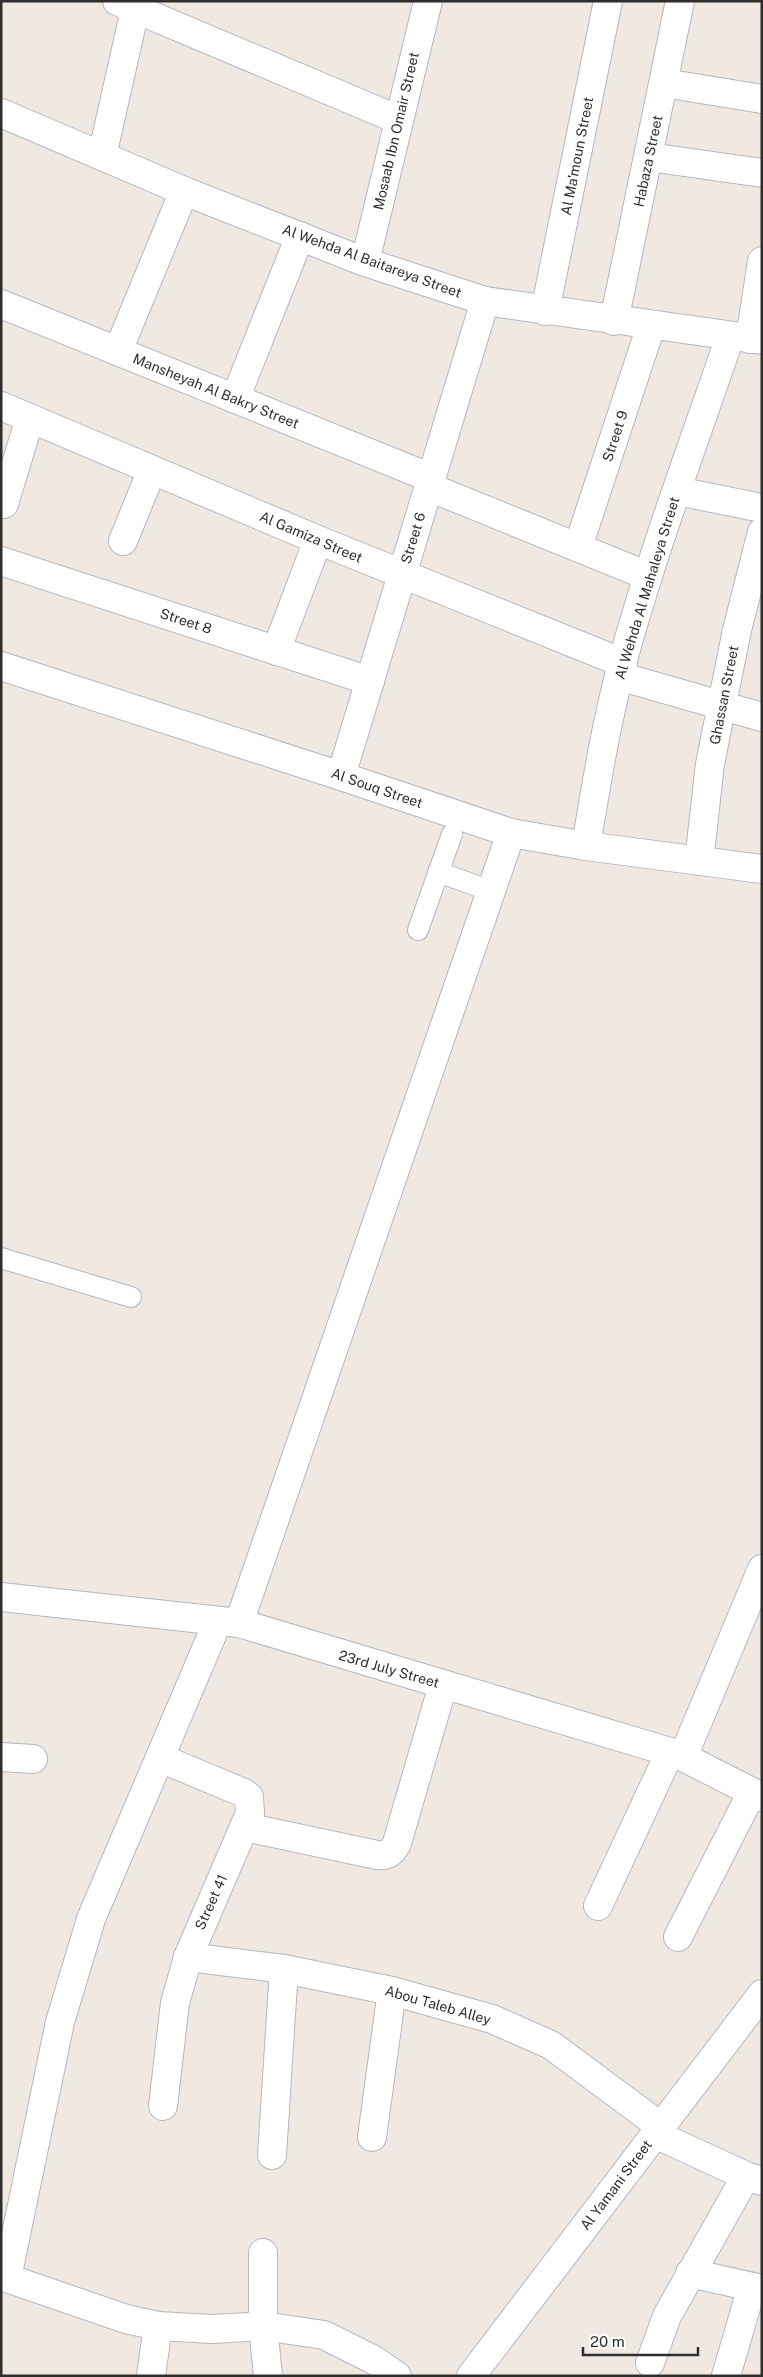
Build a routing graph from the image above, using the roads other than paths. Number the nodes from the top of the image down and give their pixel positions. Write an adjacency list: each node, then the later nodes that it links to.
1 (428, 1): 8 (street, Mosaab Ibn Omair Street)
2 (608, 1): 18 (street, Al Ma'moun Street)
3 (680, 1): 5 (street, Habaza Street)
4 (130, 4): 8 (street); 9 (street)
5 (664, 83): 6 (street); 10 (street, Habaza Street)
6 (762, 99)
7 (1, 113): 9 (street, Al Wehda Al Baitareya Street)
8 (399, 120): 15 (street, Mosaab Ibn Omair Street)
9 (102, 156): 12 (street, Al Wehda Al Baitareya Street)
10 (649, 157): 11 (street); 19 (street, Habaza Street)
11 (762, 173)
12 (184, 191): 13 (street, Al Wehda Al Baitareya Street); 22 (street)
13 (300, 236): 15 (street, Al Wehda Al Baitareya Street); 23 (street)
14 (762, 261): 21 (street, Al Wehda Al Mahaleya Street)
15 (365, 262): 16 (street, Al Wehda Al Baitareya Street)
16 (485, 301): 18 (street, Al Wehda Al Baitareya Street); 27 (street, Street 6)
17 (1, 304): 22 (street, Mansheyah Al Bakry Street)
18 (545, 311): 19 (street, Al Wehda Al Baitareya Street)
19 (614, 321): 20 (street, Al Wehda Al Baitareya Street)
20 (651, 326): 21 (street, Al Wehda Al Baitareya Street); 34 (street, Street 9)
21 (747, 339): 28 (street, Al Wehda Al Mahaleya Street)
22 (118, 351): 23 (street, Mansheyah Al Bakry Street)
23 (235, 399): 27 (street, Mansheyah Al Bakry Street)
24 (1, 406): 25 (street, Al Gamiza Street)
25 (30, 418): 26 (street, Al Gamiza Street); 29 (street)
26 (152, 470): 32 (street, Al Gamiza Street); 33 (street)
27 (430, 482): 34 (street, Mansheyah Al Bakry Street); 36 (street, Street 6)
28 (677, 492): 30 (street); 37 (street, Al Wehda Al Mahaleya Street)
29 (4, 504)
30 (762, 508)
31 (762, 532): 42 (street, Ghassan Street)
32 (318, 540): 36 (street, Al Gamiza Street); 38 (street)
33 (123, 541)
34 (578, 547): 37 (street, Mansheyah Al Bakry Street)
35 (1, 561): 38 (street, Street 8)
36 (402, 574): 40 (street, Al Gamiza Street); 41 (street, Street 6)
37 (648, 576): 40 (street, Al Wehda Al Mahaleya Street)
38 (276, 651): 41 (street, Street 8)
39 (1, 666): 44 (street, Al Souq Street)
40 (621, 669): 42 (street, Al Gamiza Street); 47 (street, Al Wehda Al Mahaleya Street)
41 (370, 682): 44 (street, Street 6)
42 (722, 706): 43 (street, Al Gamiza Street); 48 (street, Ghassan Street)
43 (762, 717)
44 (341, 776): 45 (street, Al Souq Street)
45 (511, 833): 47 (street, Al Souq Street); 51 (street)
46 (452, 834): 50 (lane)
47 (586, 846): 48 (street, Al Souq Street)
48 (699, 861): 49 (street, Al Souq Street)
49 (762, 869)
50 (438, 872): 51 (lane); 52 (lane)
51 (491, 891): 57 (street)
52 (418, 930)
53 (1, 1258): 54 (lane)
54 (131, 1297)
55 (762, 1569): 59 (street)
56 (1, 1597): 57 (street, 23rd July Street)
57 (229, 1622): 58 (street, 23rd July Street); 61 (street)
58 (443, 1685): 59 (street, 23rd July Street); 64 (street)
59 (677, 1755): 63 (street, 23rd July Street); 65 (street)
60 (1, 1757): 62 (street)
61 (160, 1758): 64 (street, Street 41); 78 (street)
62 (33, 1760)
63 (757, 1795): 66 (street)
64 (246, 1827): 67 (street, Street 41)
65 (598, 1906)
66 (678, 1937)
67 (188, 1956): 68 (street, Abou Taleb Alley); 71 (street, Street 41)
68 (284, 1969): 69 (street, Abou Taleb Alley); 74 (street)
69 (392, 1991): 72 (street, Abou Taleb Alley); 73 (street)
70 (762, 1994): 72 (street, Al Yamani Street)
71 (163, 2106)
72 (658, 2130): 75 (street, Abou Taleb Alley); 86 (street, Al Yamani Street)
73 (372, 2137)
74 (272, 2155)
75 (754, 2178): 77 (street)
76 (263, 2253): 81 (street)
77 (690, 2273): 79 (street); 82 (street)
78 (4, 2277): 80 (street)
79 (757, 2288): 87 (street)
80 (158, 2326): 81 (street); 83 (street)
81 (263, 2326): 84 (street); 85 (street)
82 (650, 2364)
83 (151, 2376)
84 (268, 2376)
85 (397, 2376)
86 (471, 2376)
87 (726, 2376)

